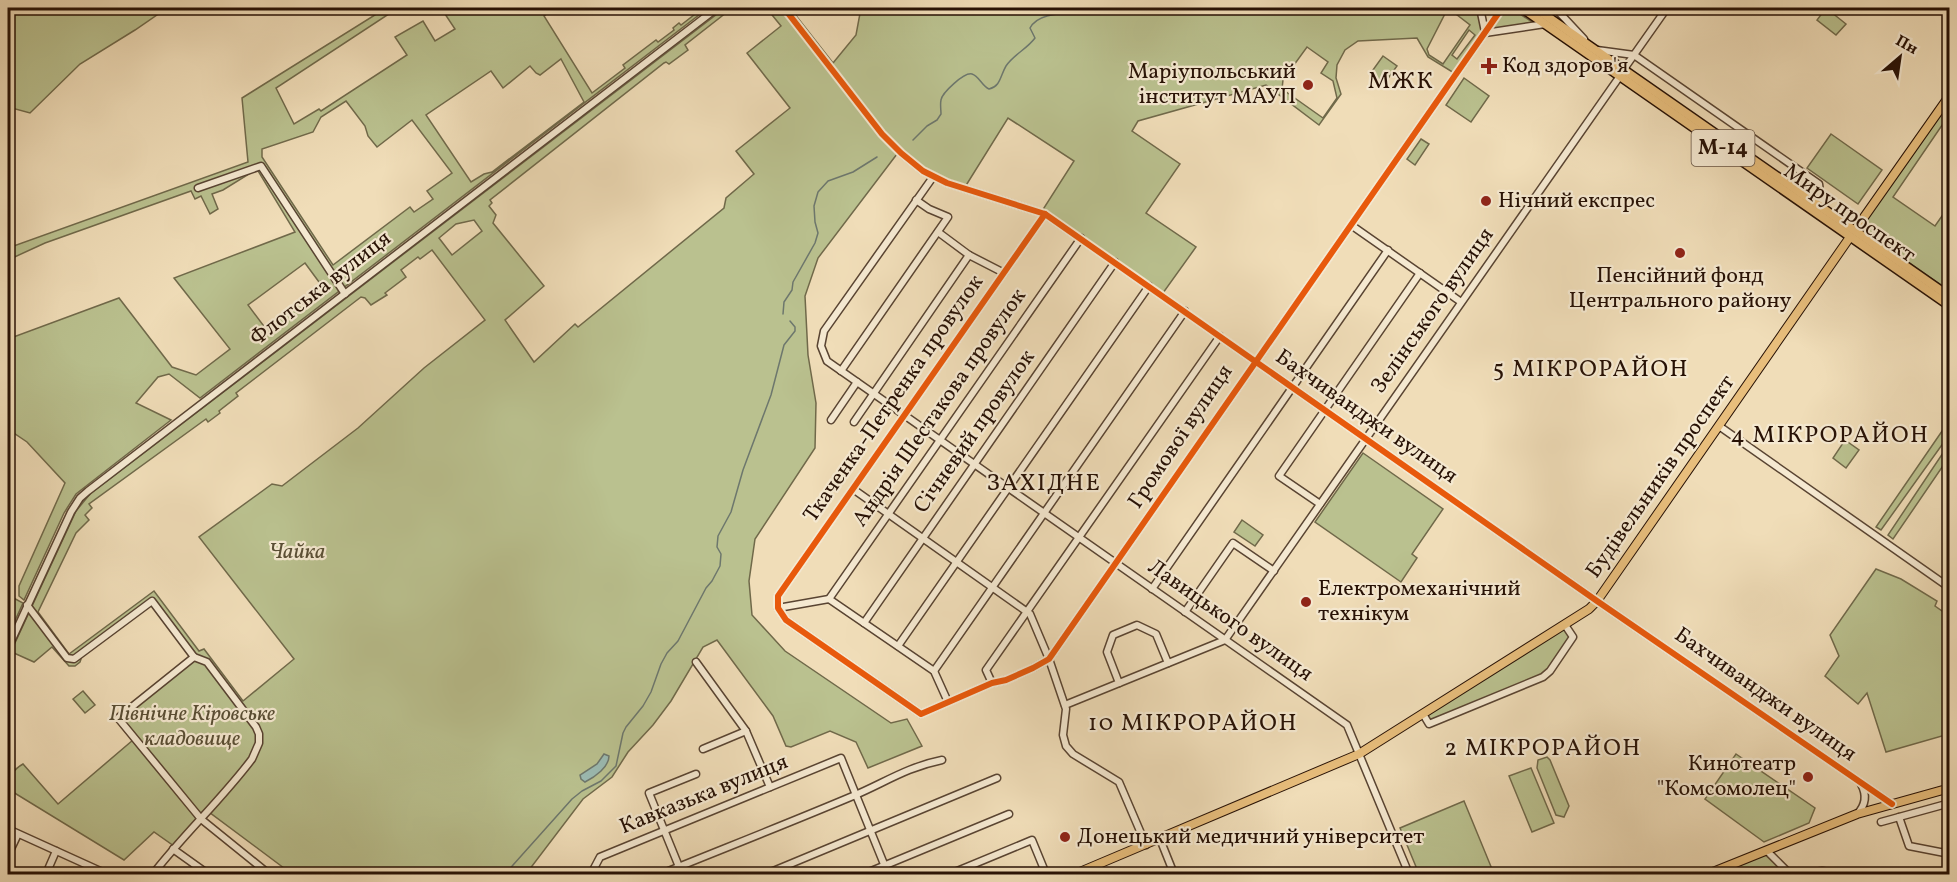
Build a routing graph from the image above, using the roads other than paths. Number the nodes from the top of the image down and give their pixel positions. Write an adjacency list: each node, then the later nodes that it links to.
1 (717, 8): 30 (street, Флотська вулиця)
2 (784, 8): 15 (street, Бахчиванджи вулиця)
3 (1480, 8): 10 (street)
4 (1502, 8): 10 (street, Громової вулиця)
5 (1522, 8): 9 (highway, Миру проспект / М-14)
6 (1535, 8): 11 (highway, Миру проспект / М-14)
7 (1555, 8): 11 (street)
8 (1667, 8): 12 (street, Зелінського вулиця)
9 (1545, 24): 10 (street); 13 (highway, Миру проспект / М-14)
10 (1485, 33): 20 (street, Громової вулиця)
11 (1593, 48): 12 (street); 13 (highway, Миру проспект / М-14)
12 (1634, 55): 13 (street, Зелінського вулиця); 18 (street)
13 (1622, 73): 18 (highway, Миру проспект / М-14); 22 (highway, Миру проспект / М-14); 32 (street, Зелінського вулиця)
14 (1950, 95): 22 (main road, Будівельників проспект)
15 (933, 177): 17 (street, Лавицького вулиця); 19 (street, Бахчиванджи вулиця)
16 (198, 188): 30 (street)
17 (916, 200): 21 (street); 37 (street, Лавицького вулиця)
18 (1822, 207): 22 (highway, Миру проспект / М-14)
19 (1046, 214): 23 (street, Бахчиванджи вулиця); 27 (street, Ткаченка-Петренка провулок)
20 (1351, 225): 24 (street); 36 (street, Громової вулиця)
21 (938, 232): 25 (street); 37 (street)
22 (1852, 233): 31 (highway, Миру проспект / М-14); 33 (highway, Миру проспект / М-14); 45 (main road, Будівельників проспект)
23 (1081, 238): 26 (street, Бахчиванджи вулиця); 47 (street, Андрія Шестакова провулок)
24 (1388, 250): 28 (street); 39 (street)
25 (969, 255): 27 (street); 40 (street)
26 (1115, 262): 29 (street, Бахчиванджи вулиця); 48 (street, Січневий провулок)
27 (1004, 273): 42 (street, Ткаченка-Петренка провулок)
28 (1420, 273): 32 (street); 41 (street)
29 (1149, 286): 34 (street, Бахчиванджи вулиця); 49 (street)
30 (345, 294): 64 (street, Флотська вулиця)
31 (1950, 297)
32 (1461, 302): 46 (street, Зелінського вулиця)
33 (1950, 306)
34 (1185, 311): 35 (street, Бахчиванджи вулиця); 52 (street)
35 (1220, 336): 36 (street, Бахчиванджи вулиця); 55 (street)
36 (1255, 361): 39 (street, Бахчиванджи вулиця); 57 (street, Громової вулиця)
37 (841, 371): 38 (street, Лавицького вулиця)
38 (857, 382): 40 (street, Лавицького вулиця); 43 (street)
39 (1293, 387): 41 (street, Бахчиванджи вулиця); 61 (street)
40 (874, 394): 42 (street, Лавицького вулиця); 44 (street)
41 (1325, 410): 46 (street, Бахчиванджи вулиця); 51 (street)
42 (905, 416): 47 (street, Лавицького вулиця); 50 (street, Ткаченка-Петренка провулок)
43 (831, 420)
44 (854, 422)
45 (1719, 426): 60 (street); 63 (main road, Будівельників проспект)
46 (1366, 439): 51 (street, Зелінського вулиця); 63 (street, Бахчиванджи вулиця)
47 (940, 440): 48 (street, Лавицького вулиця); 53 (street, Андрія Шестакова провулок)
48 (974, 464): 49 (street, Лавицького вулиця); 54 (street, Січневий провулок)
49 (1008, 488): 52 (street, Лавицького вулиця); 56 (street)
50 (853, 489): 53 (street); 65 (street, Ткаченка-Петренка провулок)
51 (1320, 504): 58 (street, Зелінського вулиця)
52 (1044, 513): 55 (street, Лавицького вулиця); 59 (street)
53 (888, 514): 54 (street); 62 (street, Андрія Шестакова провулок)
54 (923, 538): 56 (street); 68 (street, Січневий провулок)
55 (1078, 538): 57 (street, Лавицького вулиця); 66 (street)
56 (957, 562): 59 (street); 71 (street)
57 (1116, 564): 61 (street, Лавицького вулиця); 74 (street, Громової вулиця)
58 (1274, 571): 67 (street); 70 (street, Зелінського вулиця)
59 (992, 587): 66 (street); 77 (street)
60 (1950, 588)
61 (1152, 589): 67 (street, Лавицького вулиця)
62 (829, 599): 65 (street); 68 (street)
63 (1597, 601): 69 (main road, Будівельників проспект); 89 (street, Бахчиванджи вулиця)
64 (27, 605): 72 (street, Флотська вулиця); 73 (street)
65 (778, 608): 80 (street, Громової вулиця)
66 (1027, 611): 74 (street); 78 (street)
67 (1185, 612): 70 (street, Лавицького вулиця)
68 (864, 623): 71 (street)
69 (1565, 625): 82 (main road, Будівельників проспект); 82 (street)
70 (1226, 640): 76 (street); 85 (street, Лавицького вулиця)
71 (898, 646): 77 (street)
72 (8, 648)
73 (194, 657): 98 (street); 98 (street)
74 (1049, 659): 78 (street, Громової вулиця); 81 (street)
75 (696, 662): 83 (street)
76 (1168, 663): 79 (street); 79 (street)
77 (934, 671): 80 (street)
78 (992, 683): 80 (street, Громової вулиця)
79 (1119, 683): 81 (street)
80 (948, 702)
81 (1065, 705): 105 (street)
82 (1423, 714): 85 (main road, Будівельників проспект)
83 (746, 731): 84 (street); 90 (street)
84 (703, 749)
85 (1359, 754): 104 (main road, Будівельників проспект); 128 (street, Лавицького вулиця)
86 (942, 760): 92 (street)
87 (696, 774): 101 (street)
88 (997, 778): 102 (street)
89 (1861, 783): 94 (street, Бахчиванджи вулиця); 96 (street)
90 (770, 787): 92 (street, Кавказька вулиця); 101 (street, Кавказька вулиця)
91 (1950, 788): 94 (main road)
92 (856, 795): 102 (street); 112 (street)
93 (1950, 803): 97 (street)
94 (1892, 804): 96 (main road)
95 (1009, 814): 111 (street)
96 (1857, 814): 107 (main road)
97 (1899, 817): 99 (street); 109 (street)
98 (201, 819): 106 (street); 117 (street)
99 (1881, 822)
100 (8, 829): 103 (street)
101 (664, 831): 112 (street); 118 (street, Кавказька вулиця)
102 (871, 831): 111 (street); 121 (street)
103 (18, 834): 108 (street); 110 (street)
104 (1160, 839): 105 (main road, Будівельників проспект); 127 (street)
105 (1146, 845): 126 (main road, Будівельників проспект)
106 (173, 849): 115 (street); 116 (street)
107 (1767, 850): 129 (main road); 130 (street)
108 (56, 852): 113 (street); 114 (street)
109 (1950, 854)
110 (8, 855)
111 (885, 866): 122 (street); 123 (street)
112 (679, 867): 119 (street); 120 (street)
113 (46, 874)
114 (107, 874)
115 (153, 874)
116 (208, 874)
117 (269, 874)
118 (591, 874)
119 (661, 874)
120 (682, 874)
121 (766, 874)
122 (864, 874)
123 (888, 874)
124 (950, 874): 125 (street)
125 (1046, 874)
126 (1075, 874)
127 (1174, 874)
128 (1409, 874)
129 (1708, 874)
130 (1790, 874)
131 (1799, 874): 132 (street)
132 (1847, 874)

